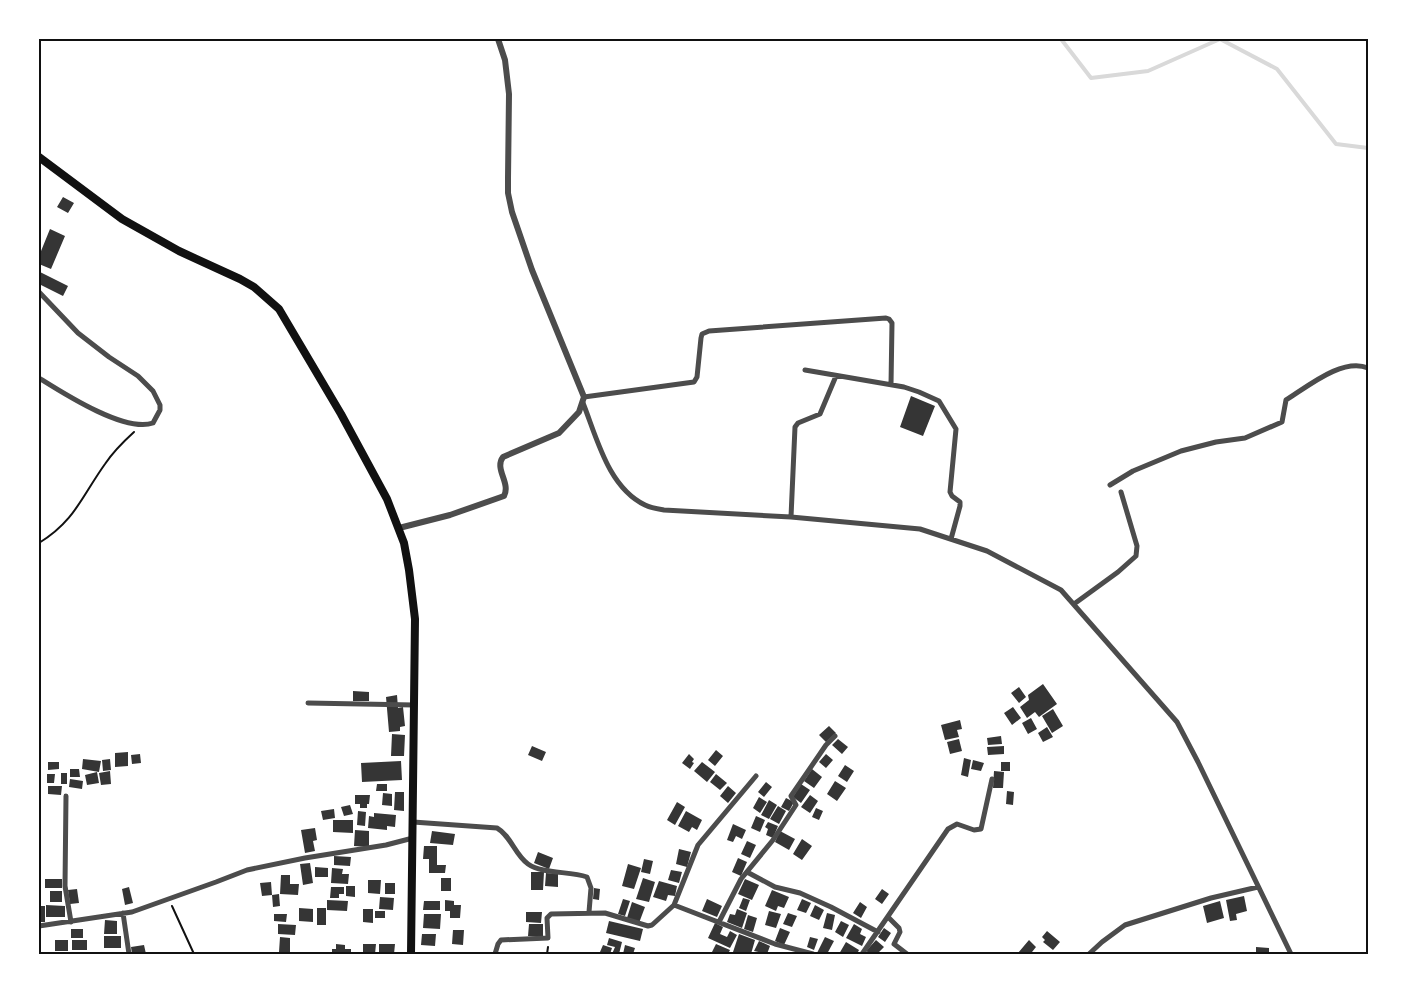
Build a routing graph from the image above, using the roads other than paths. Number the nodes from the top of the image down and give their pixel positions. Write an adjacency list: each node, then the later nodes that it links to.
1 (498, 39): 9 (street)
2 (39, 157): 13 (main road)
3 (39, 292): 7 (street)
4 (1368, 368): 10 (street)
5 (805, 370): 6 (street)
6 (836, 376): 8 (street); 12 (street)
7 (39, 378)
8 (891, 385): 9 (street); 14 (street)
9 (584, 400): 12 (street); 13 (street)
10 (1110, 485)
11 (1121, 492): 15 (street)
12 (791, 517): 14 (street)
13 (399, 528): 17 (main road)
14 (951, 539): 15 (street)
15 (1074, 604): 25 (street)
16 (308, 703): 17 (street)
17 (414, 705): 22 (main road)
18 (835, 736): 24 (street)
19 (756, 776): 26 (street)
20 (992, 779): 29 (street)
21 (66, 796): 30 (street)
22 (413, 822): 23 (main road); 27 (street)
23 (413, 838): 28 (street); 35 (main road)
24 (747, 872): 31 (street); 33 (street)
25 (1258, 887): 40 (street); 41 (street)
26 (674, 905): 27 (street); 31 (street)
27 (590, 912): 36 (street)
28 (122, 913): 30 (street); 34 (street)
29 (889, 918): 33 (street); 39 (street)
30 (71, 922): 32 (street)
31 (719, 922): 37 (street)
32 (39, 926)
33 (878, 932): 38 (street)
34 (129, 954)
35 (411, 954)
36 (495, 954)
37 (813, 954)
38 (862, 954)
39 (907, 954)
40 (1089, 954)
41 (1291, 954)

